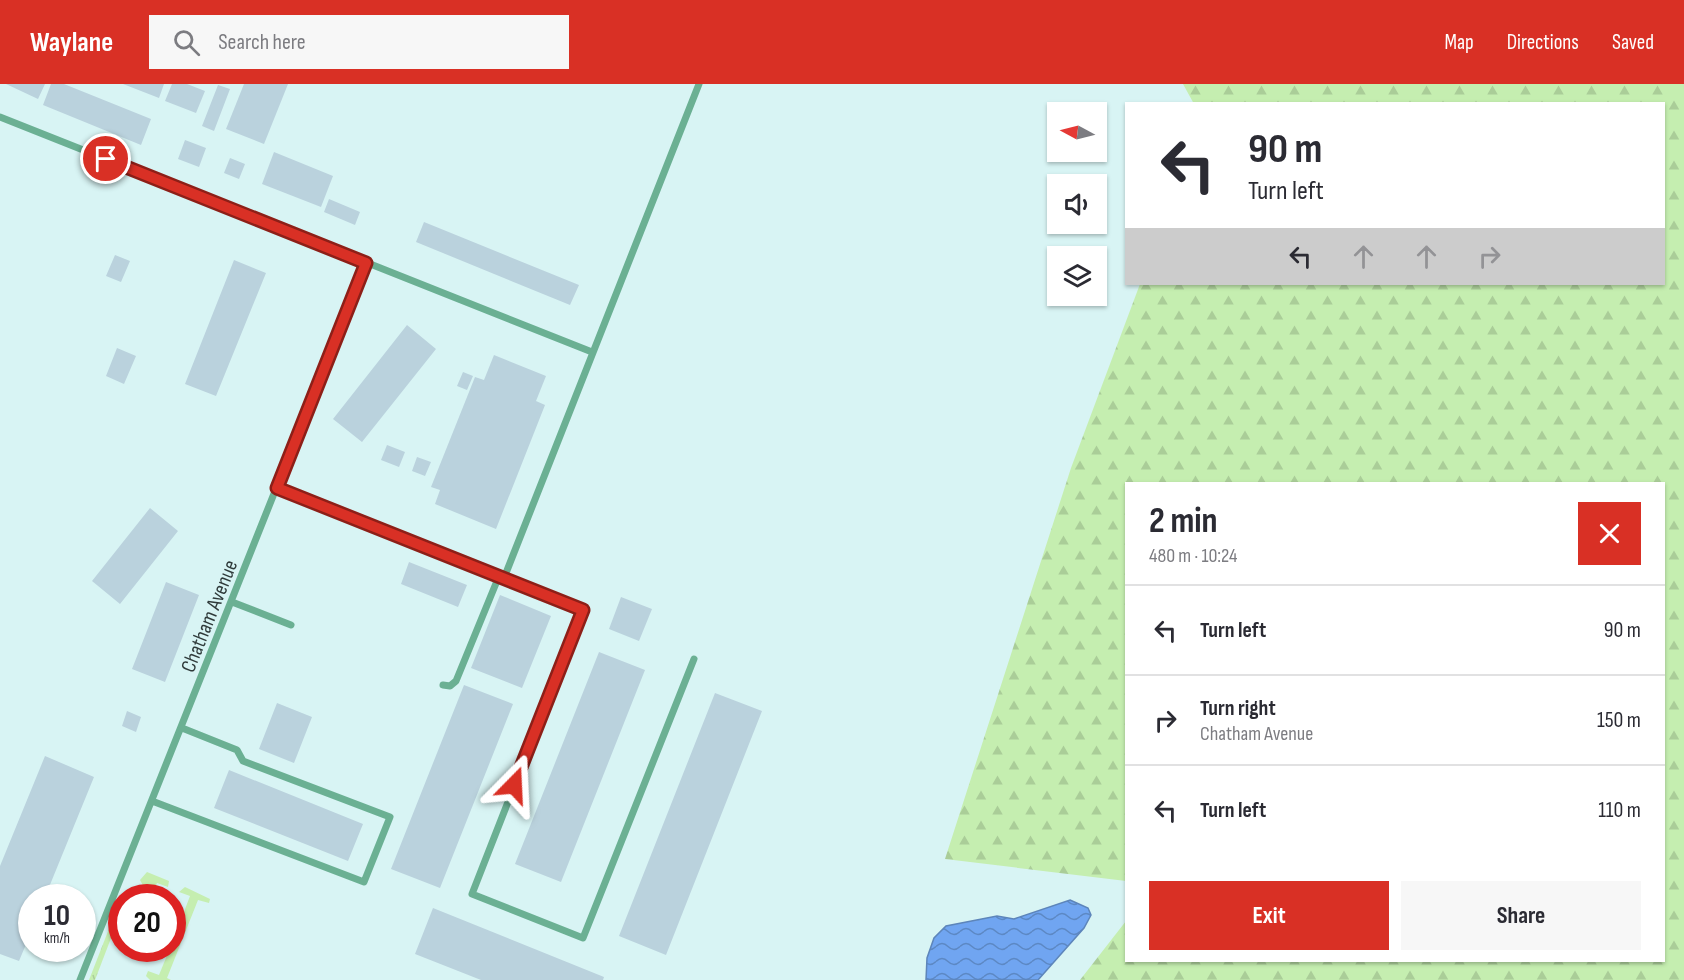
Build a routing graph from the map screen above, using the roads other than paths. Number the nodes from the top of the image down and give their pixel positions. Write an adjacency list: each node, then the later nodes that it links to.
1 (699, 84): 4 (lane)
2 (0, 117): 3 (lane)
3 (366, 263): 4 (lane); 5 (lane, Chatham Avenue)
4 (592, 352): 6 (lane)
5 (277, 488): 6 (lane); 7 (lane, Chatham Avenue)
6 (501, 577): 9 (lane); 10 (lane)
7 (232, 602): 8 (lane); 11 (lane, Chatham Avenue)
8 (291, 625)
9 (694, 659)
10 (443, 685)
11 (182, 728): 12 (lane, Chatham Avenue); 12 (lane)
12 (152, 801): 13 (lane, Chatham Avenue)
13 (80, 980)

